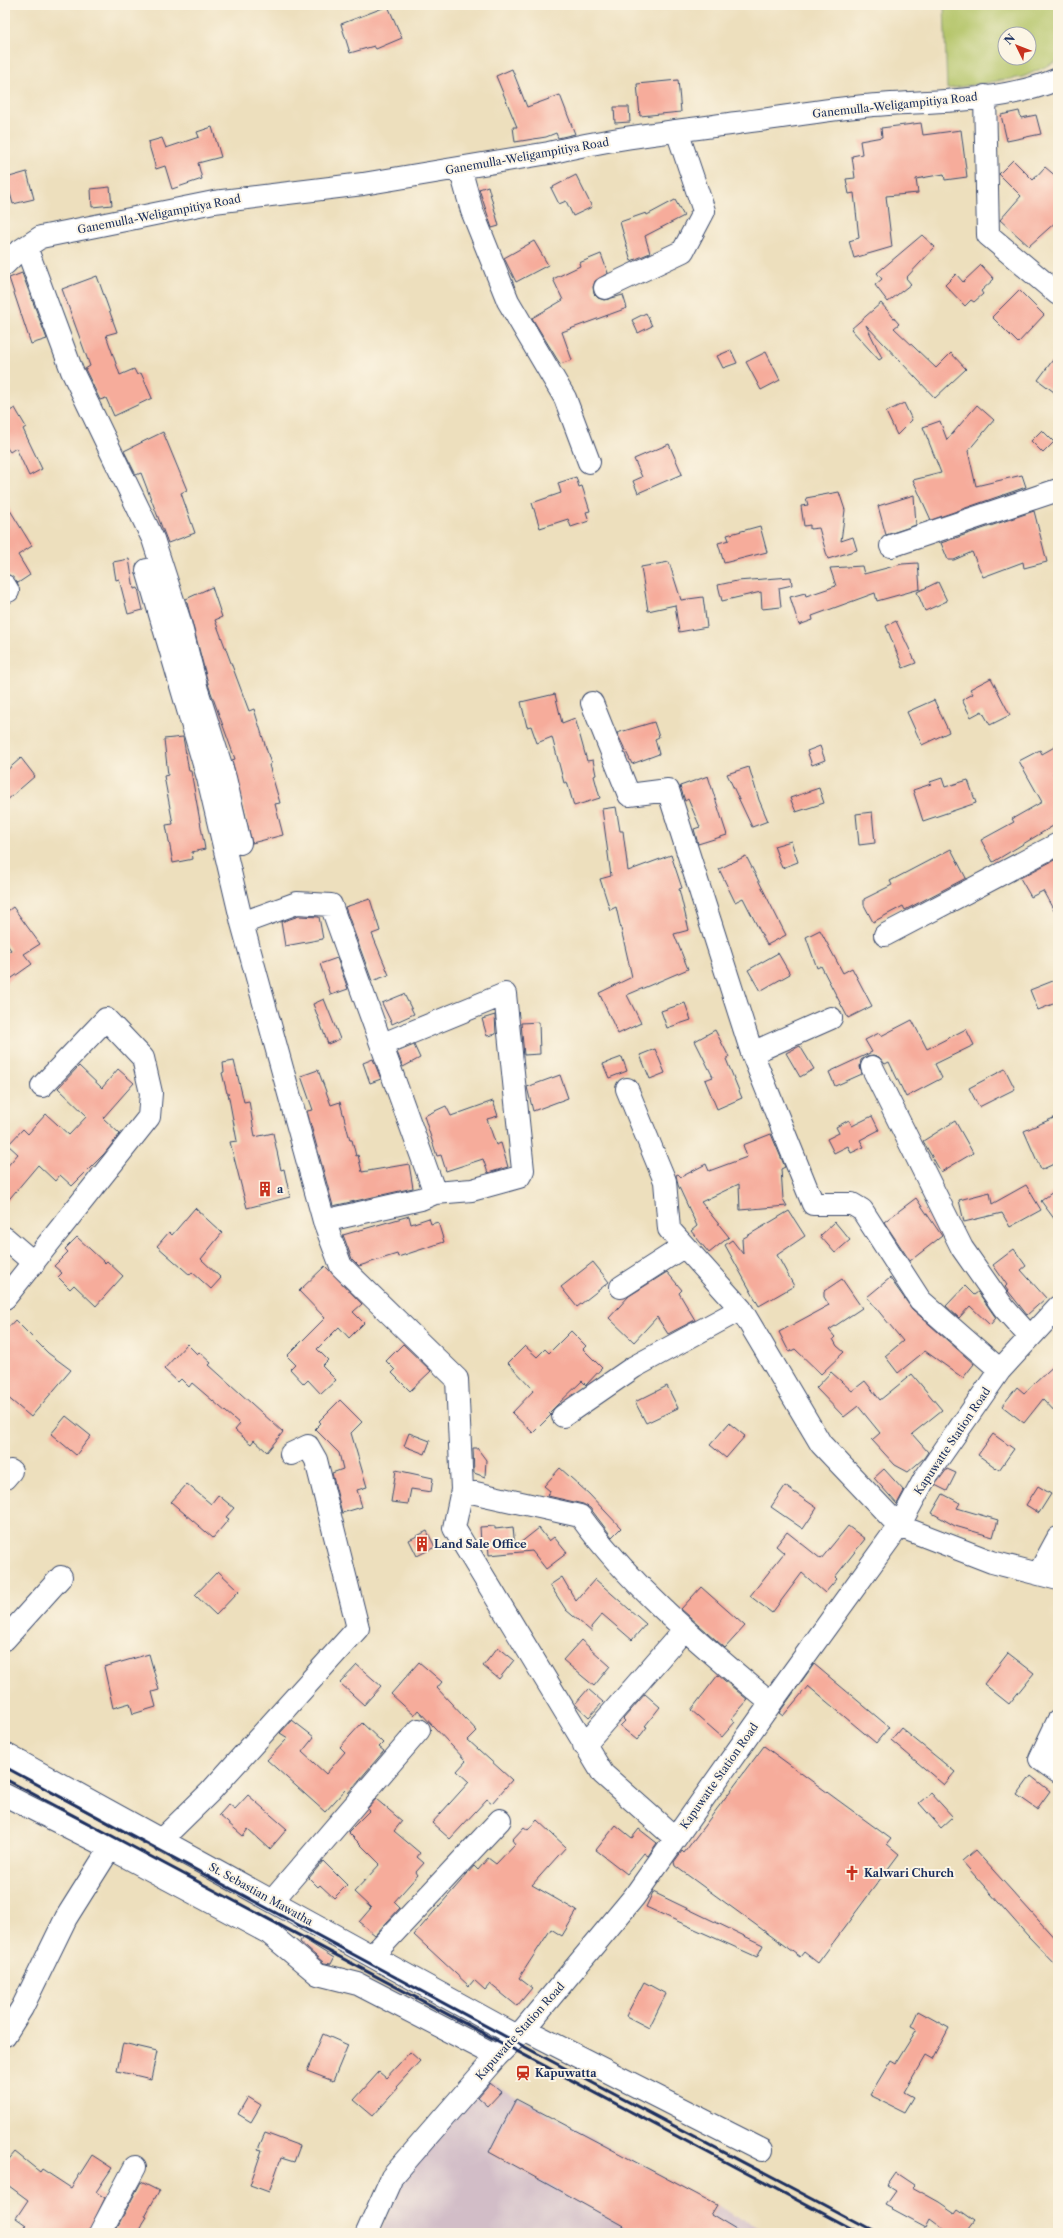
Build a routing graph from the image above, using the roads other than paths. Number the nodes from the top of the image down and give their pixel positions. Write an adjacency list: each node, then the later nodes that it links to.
1 (1058, 79): 2 (street, Ganemulla-Weligampitiya Road)
2 (985, 96): 3 (street, Ganemulla-Weligampitiya Road); 8 (street)
3 (677, 131): 4 (street, Ganemulla-Weligampitiya Road); 7 (street)
4 (460, 168): 5 (street, Ganemulla-Weligampitiya Road); 9 (street)
5 (26, 246): 6 (street, Ganemulla-Weligampitiya Road); 14 (street)
6 (5, 264)
7 (605, 288)
8 (1058, 294)
9 (589, 462)
10 (1058, 490): 11 (street)
11 (891, 546)
12 (147, 570): 16 (street)
13 (592, 703): 20 (street)
14 (240, 843)
15 (1058, 844): 17 (street)
16 (242, 923): 19 (street); 25 (street)
17 (885, 935)
18 (831, 1018): 20 (street)
19 (383, 1044): 24 (street); 24 (street)
20 (752, 1053): 34 (street)
21 (872, 1067): 33 (street)
22 (42, 1086): 28 (street)
23 (627, 1089): 27 (street)
24 (435, 1194): 25 (street)
25 (324, 1221): 37 (street)
26 (5, 1238): 28 (street)
27 (683, 1248): 29 (street); 32 (street)
28 (34, 1263): 30 (street)
29 (621, 1287)
30 (5, 1298)
31 (1058, 1307): 33 (street, Kapuwatte Station Road)
32 (741, 1310): 35 (street); 38 (street)
33 (1029, 1336): 34 (street, Kapuwatte Station Road)
34 (1000, 1370): 38 (street, Kapuwatte Station Road)
35 (562, 1416)
36 (291, 1454): 53 (street)
37 (462, 1490): 42 (street); 47 (street)
38 (899, 1526): 40 (street); 44 (street, Kapuwatte Station Road)
39 (1058, 1538): 40 (street)
40 (1048, 1576)
41 (61, 1577): 43 (street)
42 (684, 1630): 44 (street); 47 (street)
43 (5, 1639)
44 (771, 1702): 52 (street, Kapuwatte Station Road)
45 (1058, 1721): 49 (street)
46 (420, 1730): 55 (street)
47 (584, 1744): 52 (street)
48 (5, 1754): 53 (street, St. Sebastian Mawatha)
49 (1058, 1772)
50 (5, 1795): 54 (street)
51 (500, 1820): 56 (street)
52 (675, 1838): 57 (street, Kapuwatte Station Road)
53 (162, 1839): 55 (street, St. Sebastian Mawatha)
54 (110, 1848): 58 (street); 59 (street)
55 (272, 1900): 56 (street, St. Sebastian Mawatha)
56 (372, 1956): 57 (street, St. Sebastian Mawatha)
57 (520, 2032): 59 (street, Kapuwatte Station Road); 60 (street, St. Sebastian Mawatha)
58 (5, 2035)
59 (497, 2056): 63 (street, Kapuwatte Station Road)
60 (762, 2150)
61 (135, 2167): 62 (street)
62 (100, 2233)
63 (368, 2233)

